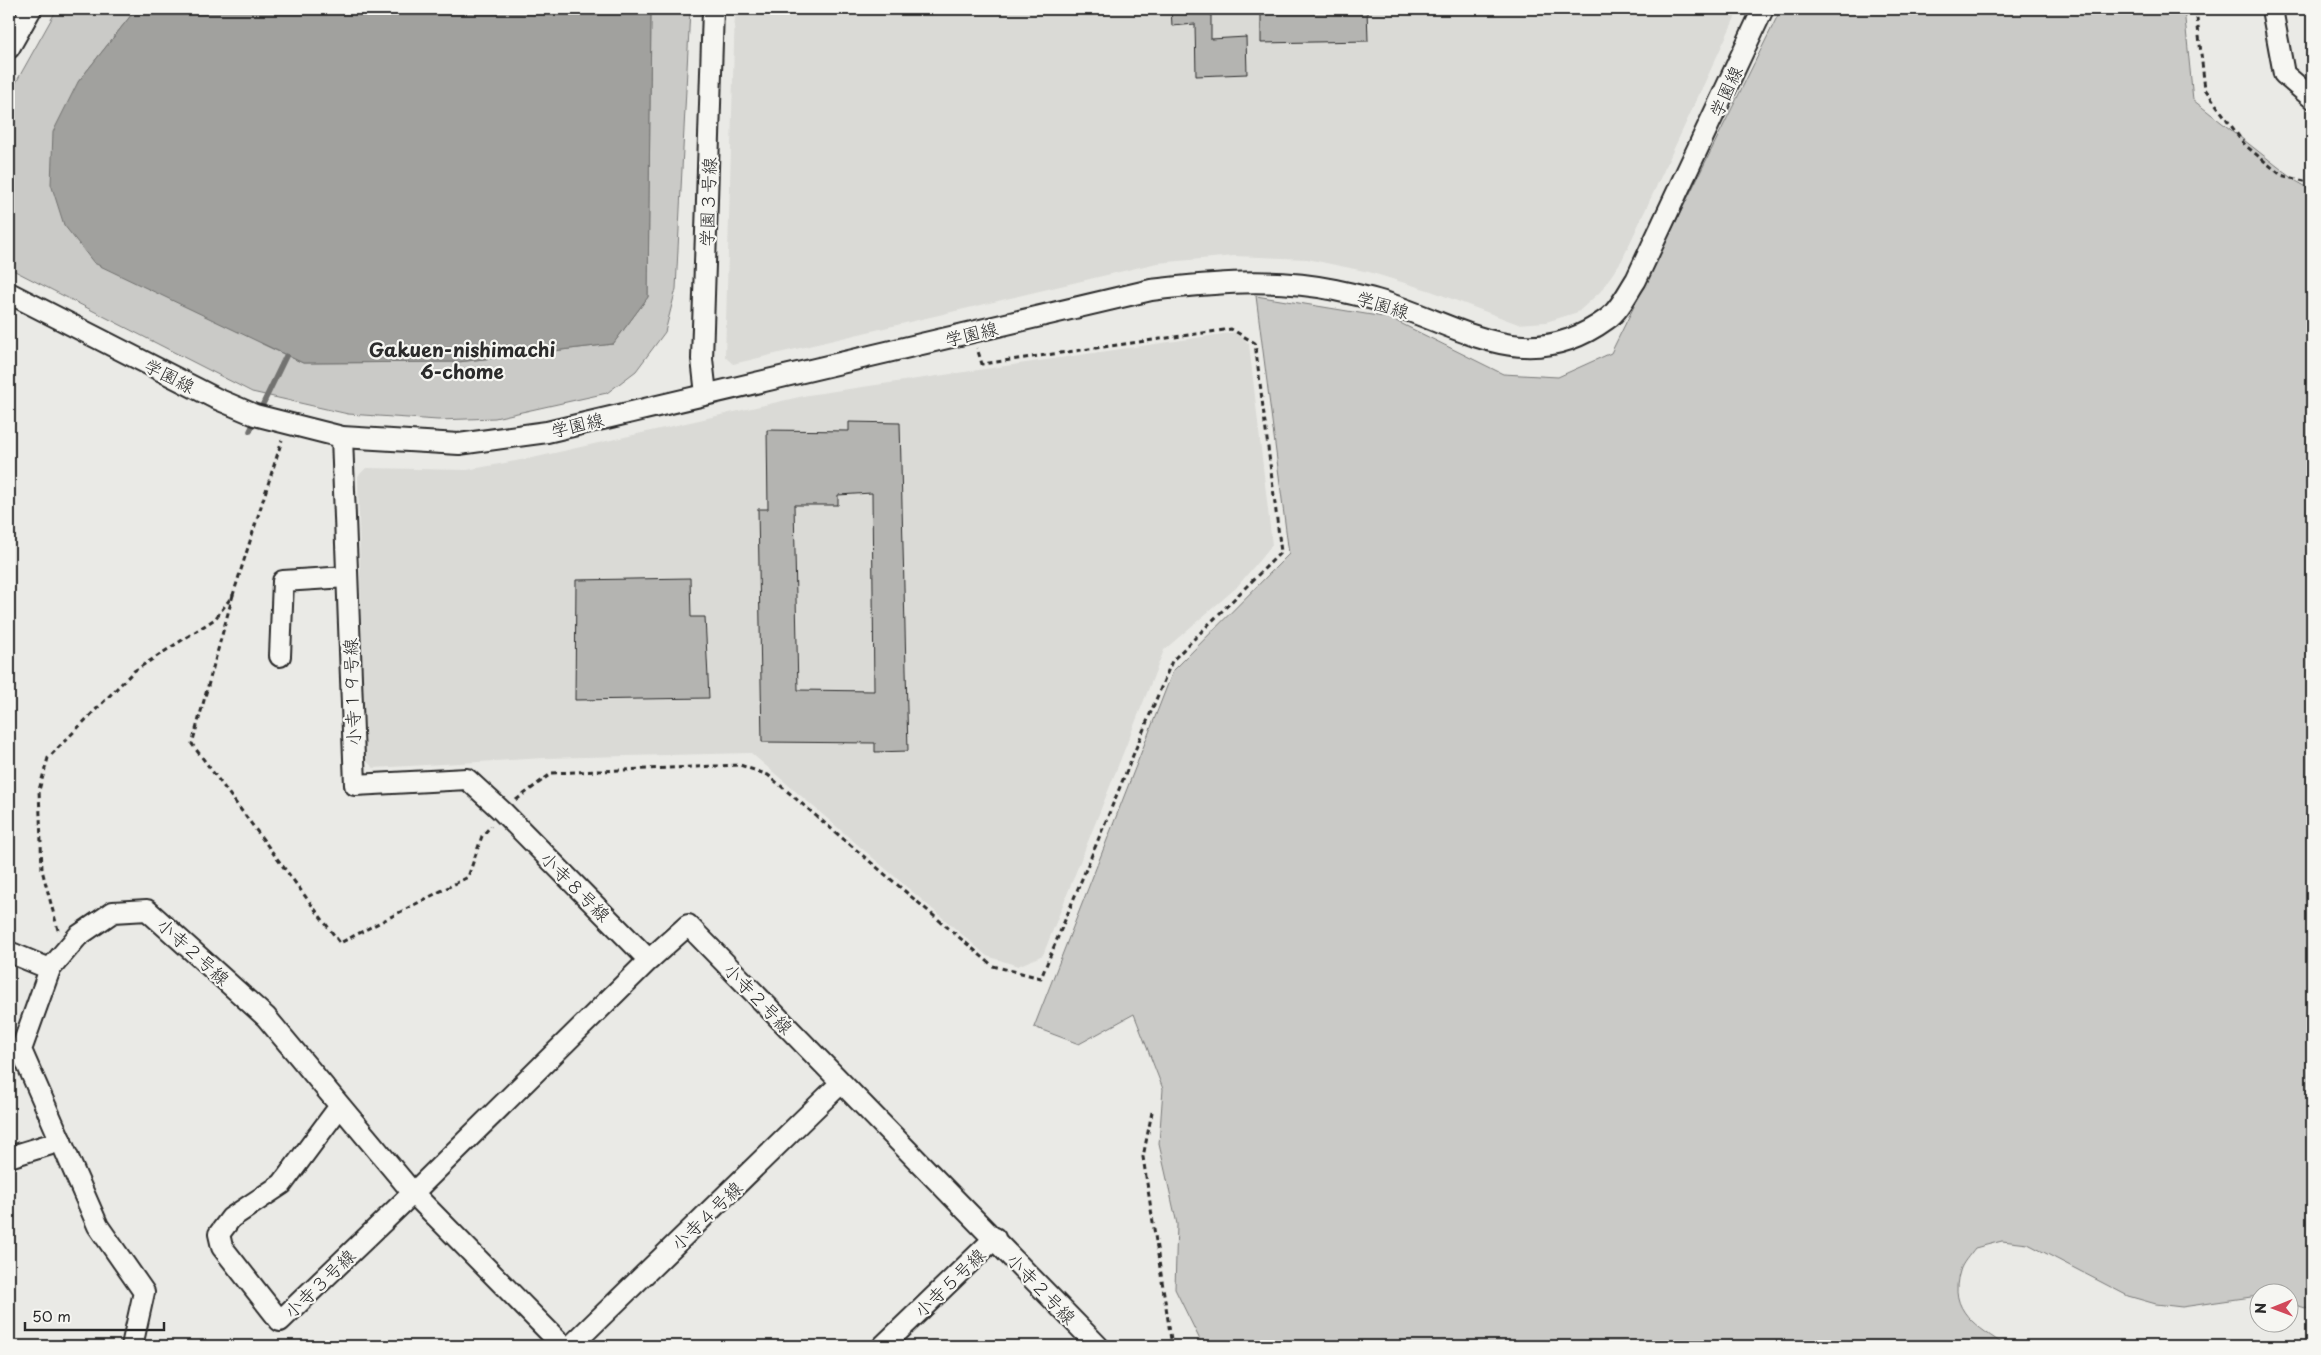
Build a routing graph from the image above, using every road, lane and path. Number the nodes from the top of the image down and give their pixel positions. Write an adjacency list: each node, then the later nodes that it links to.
1 (31, 9): 6 (street)
2 (713, 9): 11 (street, 学園３号線)
3 (1763, 9): 10 (street, 学園線)
4 (2196, 9): 8 (path)
5 (2272, 9): 7 (street)
6 (9, 48)
7 (2312, 98)
8 (2312, 183)
9 (9, 293): 12 (street, 学園線)
10 (972, 332): 11 (street, 学園線); 17 (path)
11 (706, 394): 13 (street, 学園線)
12 (287, 423): 13 (street, 学園線); 15 (path)
13 (342, 437): 14 (street, 小寺１９号線)
14 (347, 577): 16 (street); 17 (street, 小寺１９号線)
15 (233, 595): 17 (path); 19 (path)
16 (280, 656)
17 (502, 812): 20 (street, 小寺８号線)
18 (9, 952): 21 (street)
19 (64, 953): 21 (street, 小寺２号線); 23 (street, 小寺２号線)
20 (649, 960): 22 (street, 小寺２号線); 27 (street, 小寺２号線)
21 (50, 969): 25 (street, 小寺２号線)
22 (841, 1083): 28 (street, 小寺２号線); 31 (street, 小寺４号線)
23 (340, 1106): 27 (street, 小寺２号線); 27 (street, 小寺３号線)
24 (1152, 1112): 34 (path)
25 (60, 1141): 26 (street); 29 (street, 小寺２号線)
26 (9, 1157)
27 (413, 1193): 30 (street, 小寺２号線)
28 (994, 1238): 32 (street, 小寺５号線); 33 (street, 小寺２号線)
29 (132, 1346)
30 (563, 1346)
31 (571, 1346)
32 (883, 1346)
33 (1098, 1346)
34 (1172, 1346)

